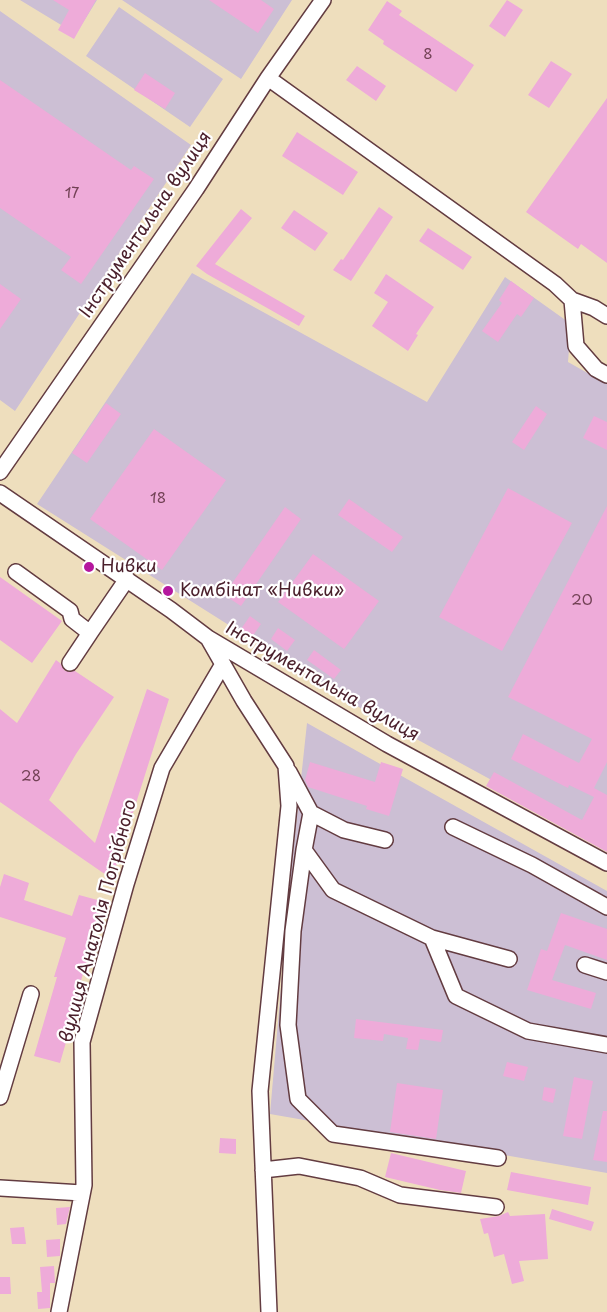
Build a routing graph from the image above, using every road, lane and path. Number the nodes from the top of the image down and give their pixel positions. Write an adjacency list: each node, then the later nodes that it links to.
1 (323, 0): 2 (street, Інструментальна вулиця)
2 (268, 78): 3 (street); 6 (street, Інструментальна вулиця)
3 (572, 300): 4 (street); 5 (street)
4 (607, 316)
5 (607, 375)
6 (0, 472)
7 (0, 493): 9 (street, Інструментальна вулиця)
8 (16, 572): 10 (street)
9 (127, 579): 10 (street); 11 (street, Інструментальна вулиця)
10 (90, 633): 12 (street)
11 (208, 638): 13 (street); 19 (street, Інструментальна вулиця)
12 (70, 663)
13 (223, 664): 14 (street); 31 (street, вулиця Анатолія Погрібного)
14 (286, 766): 15 (street); 29 (street)
15 (311, 813): 17 (street); 18 (street)
16 (453, 827): 20 (street)
17 (385, 840)
18 (304, 850): 21 (street); 28 (street)
19 (607, 863)
20 (607, 907)
21 (432, 938): 22 (street); 26 (street)
22 (509, 959)
23 (585, 965): 24 (street)
24 (607, 972)
25 (31, 994): 27 (street)
26 (607, 1045)
27 (0, 1097)
28 (498, 1158)
29 (263, 1170): 32 (street); 34 (street)
30 (0, 1188): 31 (street)
31 (82, 1193): 33 (street, вулиця Анатолія Погрібного)
32 (496, 1207)
33 (58, 1312)
34 (269, 1312)

